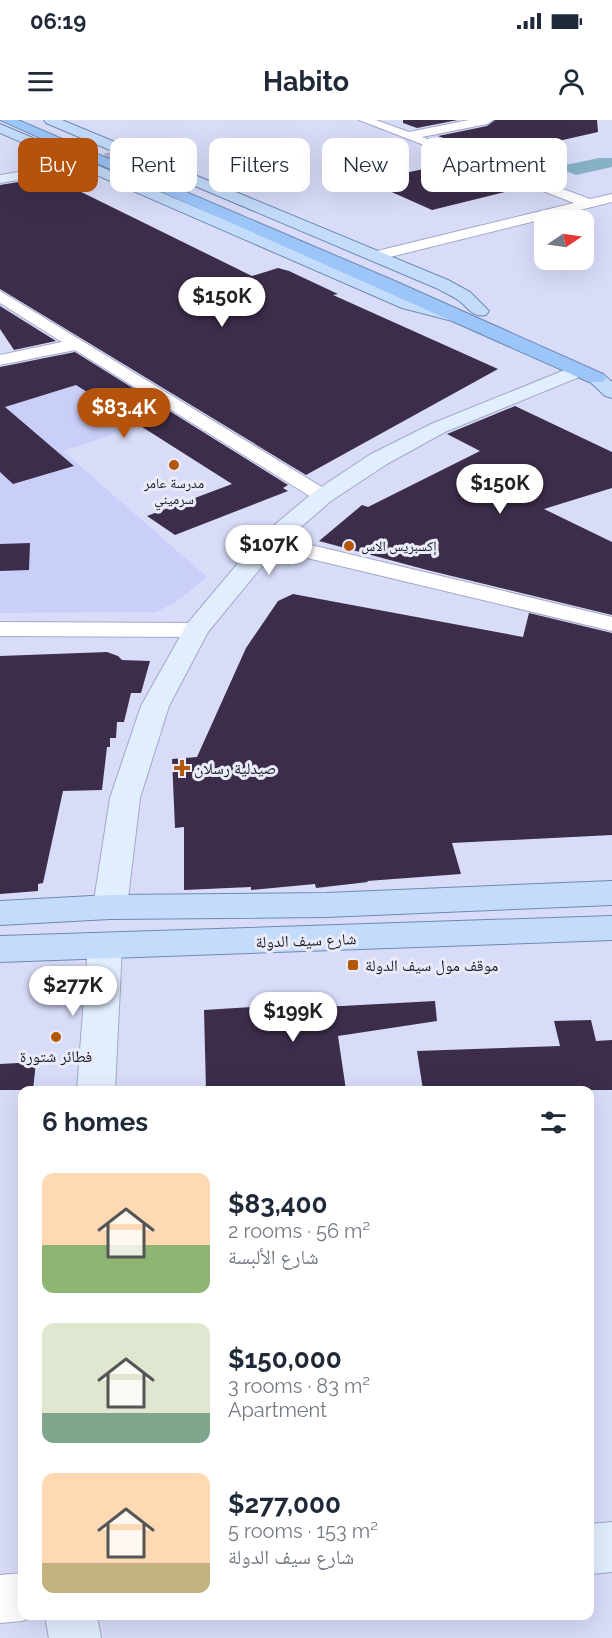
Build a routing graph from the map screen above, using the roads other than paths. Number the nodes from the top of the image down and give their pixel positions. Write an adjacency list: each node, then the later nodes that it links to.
1 (7, 120): 17 (highway)
2 (33, 120): 16 (highway)
3 (51, 120): 14 (main road)
4 (365, 120): 7 (street)
5 (487, 120): 7 (street)
6 (0, 128): 8 (main road)
7 (410, 136): 13 (street)
8 (22, 138)
9 (98, 171): 17 (main road)
10 (18, 176): 11 (street)
11 (0, 179)
12 (612, 198): 13 (street)
13 (590, 204): 14 (street)
14 (378, 255): 16 (main road)
15 (0, 296): 18 (street)
16 (480, 311): 19 (highway)
17 (460, 318): 21 (highway)
18 (77, 344): 20 (street); 23 (street)
19 (563, 345)
20 (0, 360)
21 (600, 372): 22 (main road); 23 (street)
22 (612, 392)
23 (323, 496): 24 (street)
24 (269, 542): 25 (street); 27 (street)
25 (612, 624)
26 (0, 629): 27 (street)
27 (196, 630): 29 (street)
28 (601, 895): 29 (main road)
29 (110, 908): 30 (main road)
30 (0, 913)
31 (607, 927): 32 (main road, شارع سيف الدولة)
32 (105, 946): 33 (main road, شارع سيف الدولة); 34 (street)
33 (0, 949)
34 (96, 1086)
35 (612, 1547): 36 (street)
36 (594, 1549)
37 (18, 1597): 38 (street)
38 (0, 1599)
39 (72, 1620): 40 (street)
40 (75, 1638)

